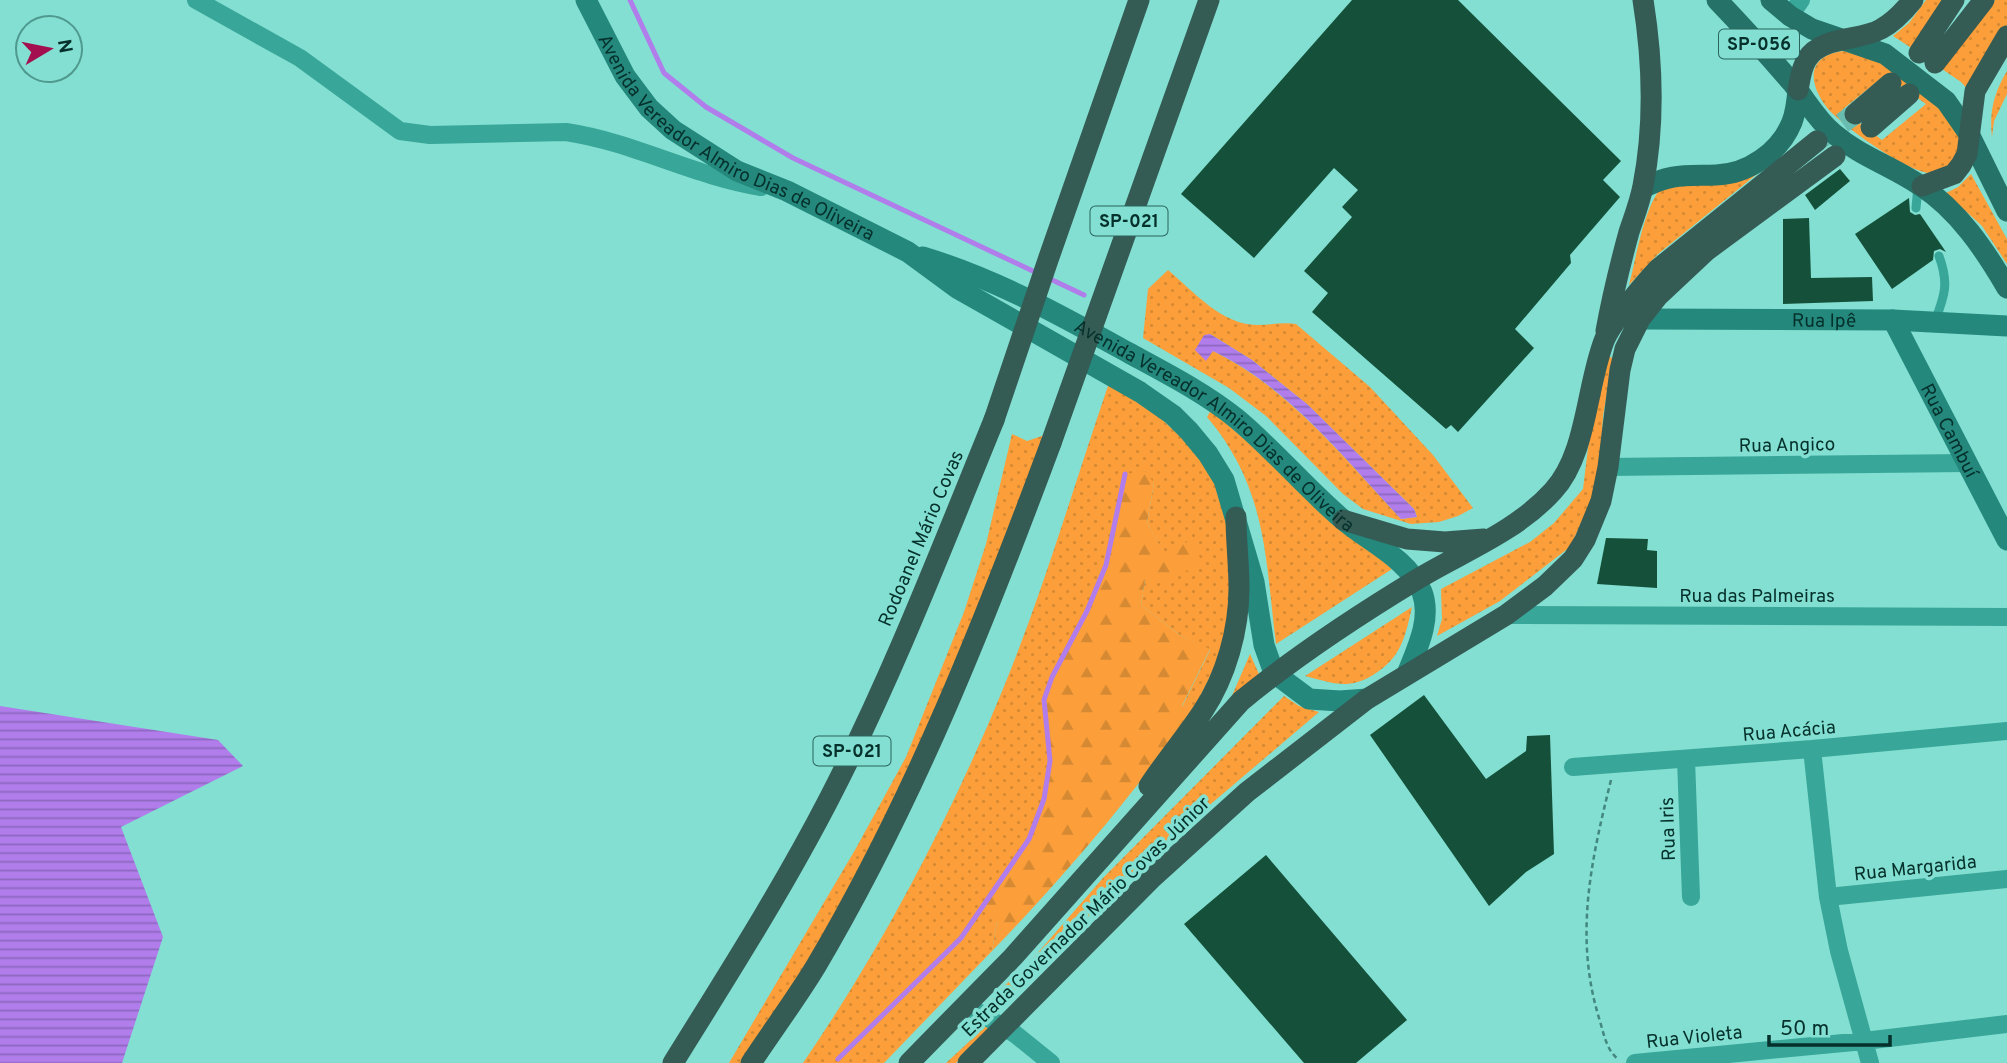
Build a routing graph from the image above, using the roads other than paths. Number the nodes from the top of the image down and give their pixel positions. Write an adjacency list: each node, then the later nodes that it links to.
1 (196, 0): 22 (street)
2 (586, 0): 22 (main road, Avenida Vereador Almiro Dias de Oliveira)
3 (1139, 0): 57 (highway, Rodoanel Mário Covas / SP-021, bridge)
4 (1209, 0): 58 (highway, SP-021, bridge)
5 (1643, 0): 21 (highway, Estrada Governador Mário Covas Júnior)
6 (1717, 0): 15 (main road, SP-056)
7 (1771, 0): 11 (main road, SP-056)
8 (1913, 0): 13 (highway)
9 (1954, 0): 10 (highway)
10 (1984, 0)
11 (1796, 8): 13 (main road, SP-056)
12 (2007, 36): 17 (highway)
13 (1842, 40): 15 (highway, SP-056); 17 (main road, SP-056)
14 (1900, 89): 16 (highway)
15 (1798, 90): 20 (main road, SP-056); 21 (main road)
16 (1863, 120)
17 (1969, 134): 20 (highway); 24 (main road, SP-056)
18 (1817, 141): 32 (highway)
19 (1835, 156): 28 (highway, Estrada Governador Mário Covas Júnior)
20 (1920, 185): 23 (lane); 27 (main road, SP-056)
21 (1643, 188): 32 (highway, Estrada Governador Mário Covas Júnior)
22 (788, 191): 25 (main road, Avenida Vereador Almiro Dias de Oliveira)
23 (1916, 208)
24 (2007, 211)
25 (908, 253): 35 (main road, Avenida Vereador Almiro Dias de Oliveira); 36 (main road, Avenida Vereador Almiro Dias de Oliveira)
26 (1939, 256): 30 (lane)
27 (2007, 288)
28 (1640, 319): 29 (main road, Rua Ipê); 34 (highway, Estrada Governador Mário Covas Júnior)
29 (1893, 320): 30 (main road, Rua Ipê); 33 (main road, Rua Cambuí)
30 (1934, 322): 31 (main road, Rua Ipê)
31 (2007, 326)
32 (1604, 339): 37 (highway, Estrada Governador Mário Covas Júnior)
33 (1967, 463): 34 (street, Rua Angico); 38 (main road, Rua Cambuí)
34 (1608, 467): 40 (highway, Estrada Governador Mário Covas Júnior)
35 (1236, 517): 42 (main road, Avenida Vereador Almiro Dias de Oliveira); 49 (highway)
36 (1343, 520): 37 (highway); 39 (main road, Avenida Vereador Almiro Dias de Oliveira)
37 (1490, 538): 39 (highway, Estrada Governador Mário Covas Júnior)
38 (2007, 540)
39 (1416, 580): 42 (highway, Estrada Governador Mário Covas Júnior); 43 (main road)
40 (1506, 615): 41 (street, Rua das Palmeiras); 43 (highway, Estrada Governador Mário Covas Júnior)
41 (2007, 617)
42 (1274, 673): 44 (main road); 49 (highway, Estrada Governador Mário Covas Júnior)
43 (1407, 674): 44 (highway, Estrada Governador Mário Covas Júnior)
44 (1367, 699): 55 (highway, Estrada Governador Mário Covas Júnior)
45 (2007, 731): 46 (street, Rua Acácia)
46 (1812, 749): 47 (street, Rua Acácia); 52 (street)
47 (1686, 759): 48 (street, Rua Acácia); 51 (street, Rua Iris)
48 (1573, 767)
49 (1107, 853): 53 (highway, Estrada Governador Mário Covas Júnior)
50 (2007, 879): 52 (street, Rua Margarida)
51 (1691, 897)
52 (1828, 897): 56 (street)
53 (966, 1005): 55 (street); 59 (highway, Estrada Governador Mário Covas Júnior)
54 (2007, 1024): 56 (street, Rua Violeta)
55 (1003, 1028): 60 (highway, Estrada Governador Mário Covas Júnior); 61 (street)
56 (1864, 1041): 62 (street, Rua Violeta); 63 (street)
57 (673, 1063)
58 (751, 1063)
59 (909, 1063)
60 (968, 1063)
61 (1051, 1063)
62 (1635, 1063)
63 (1870, 1063)

